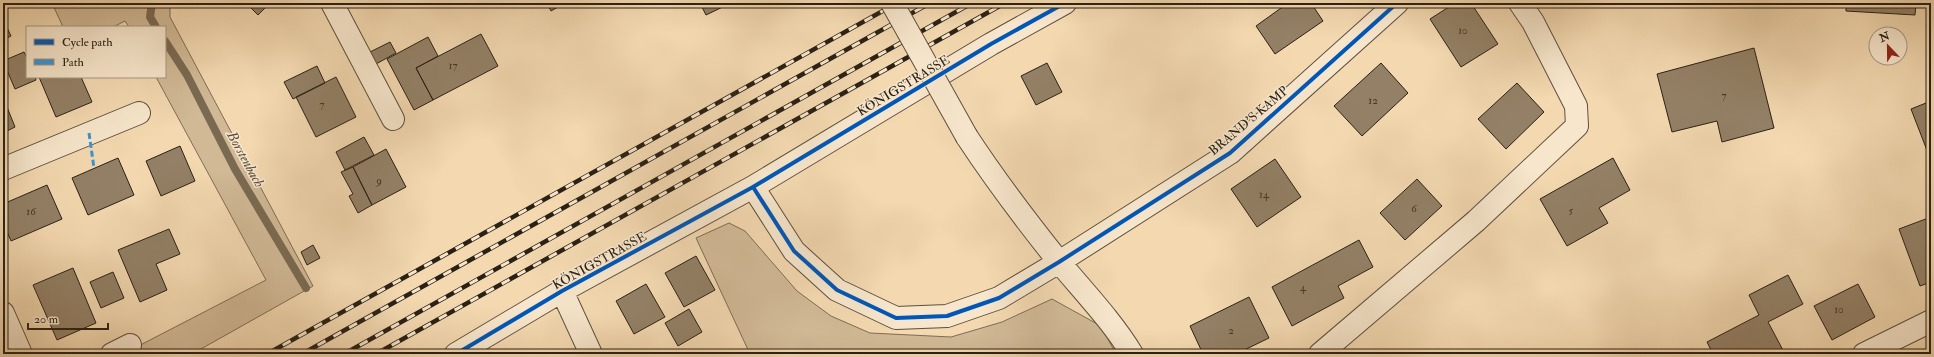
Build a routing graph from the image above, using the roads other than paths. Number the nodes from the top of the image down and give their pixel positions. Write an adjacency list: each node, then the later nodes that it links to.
1 (332, 3): 7 (street)
2 (892, 3): 10 (street, bridge)
3 (1065, 3): 9 (street, KÖNIGSTRASSE)
4 (1397, 3): 10 (street, BRAND'S KAMP)
5 (1520, 3): 18 (street)
6 (138, 113): 8 (street)
7 (393, 119)
8 (3, 169)
9 (753, 187): 10 (street); 11 (street, KÖNIGSTRASSE)
10 (1059, 262): 17 (street)
11 (562, 291): 15 (street, KÖNIGSTRASSE); 16 (street)
12 (3, 313): 14 (street)
13 (1931, 320): 19 (street)
14 (20, 354)
15 (456, 354)
16 (591, 354)
17 (1132, 354)
18 (1320, 354)
19 (1864, 354)

